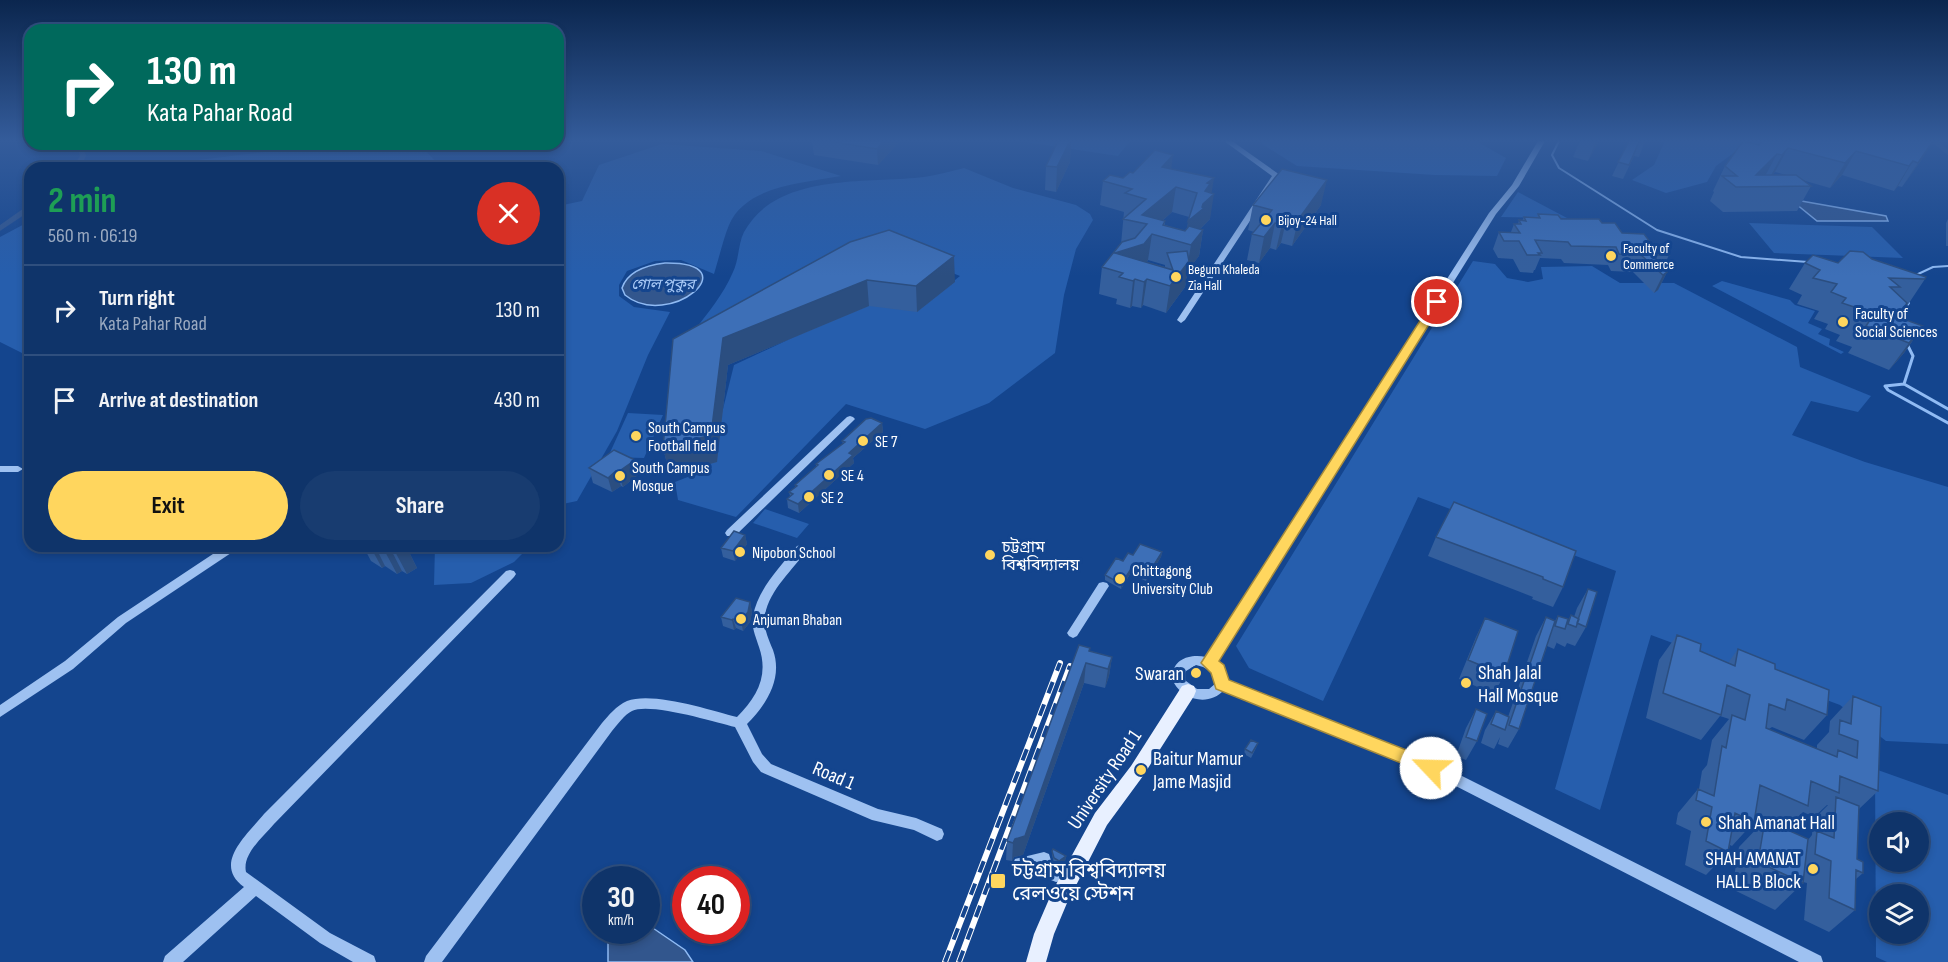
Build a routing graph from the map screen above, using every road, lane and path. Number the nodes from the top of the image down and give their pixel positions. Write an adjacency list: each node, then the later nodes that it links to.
1 (1268, 186): 4 (street)
2 (1515, 186): 3 (street)
3 (1491, 218): 14 (street); 15 (street)
4 (1181, 320)
5 (850, 419): 8 (street)
6 (0, 469): 7 (street)
7 (18, 469)
8 (731, 533)
9 (801, 549): 19 (street)
10 (224, 552): 18 (street)
11 (510, 574): 23 (street)
12 (1103, 586): 13 (street)
13 (1072, 633)
14 (1220, 646)
15 (1209, 663): 16 (street); 17 (street)
16 (1222, 684): 17 (street); 28 (street)
17 (1188, 691): 22 (main road, University Road 1)
18 (0, 712)
19 (739, 723): 20 (street, Road 1); 26 (street)
20 (938, 834)
21 (1020, 864): 22 (street)
22 (1072, 873): 27 (main road, University Road 1)
23 (255, 887): 24 (street); 25 (street)
24 (171, 962)
25 (368, 962)
26 (432, 962)
27 (1036, 962)
28 (1815, 962)

